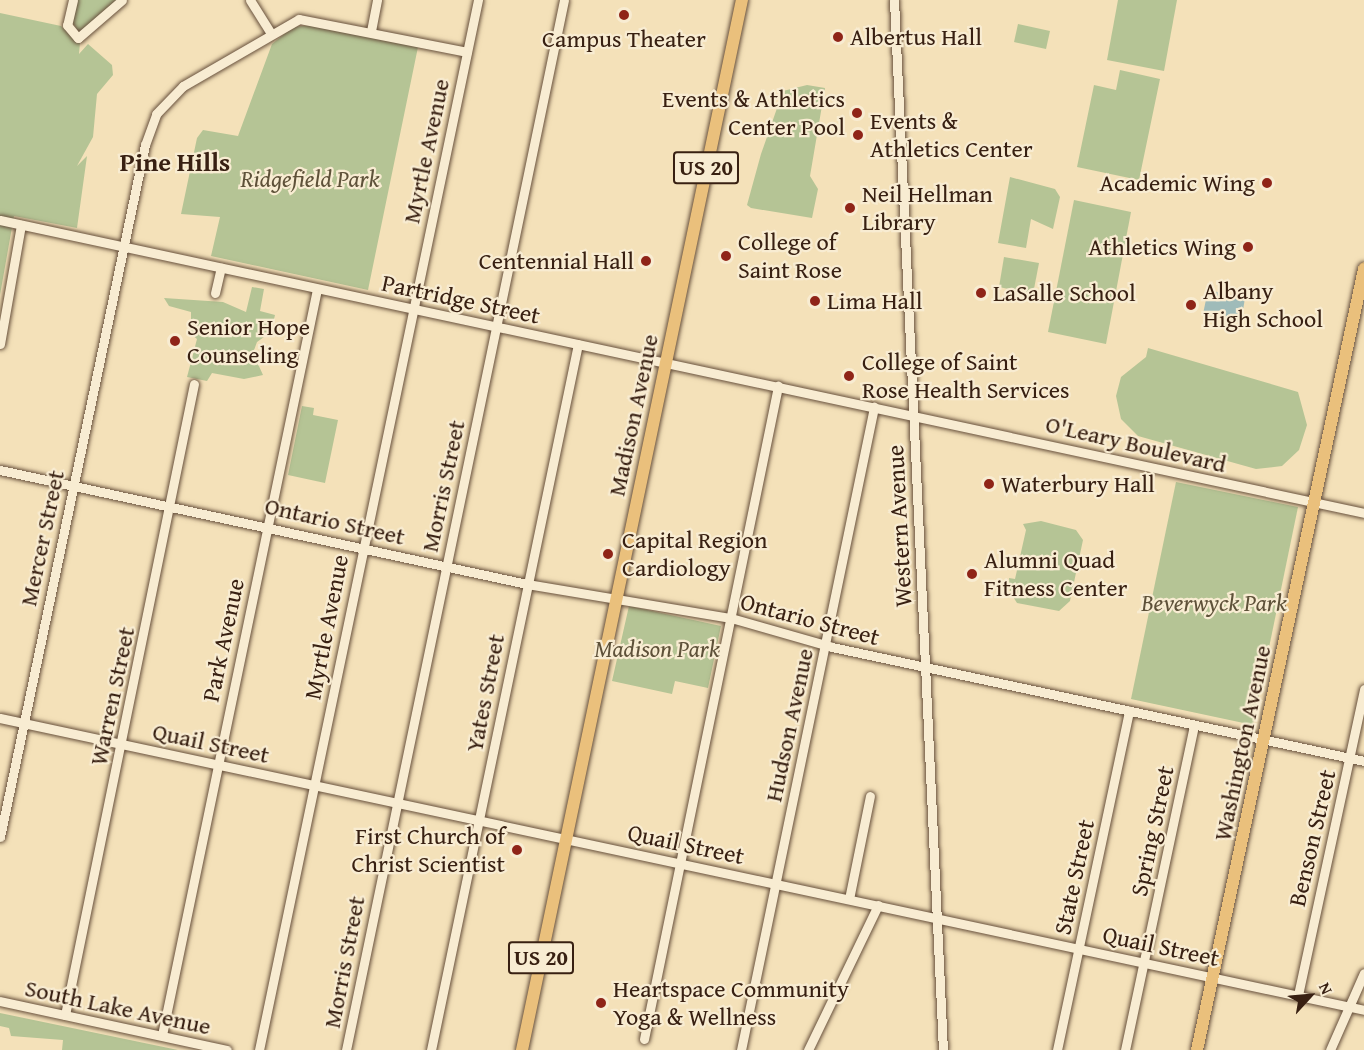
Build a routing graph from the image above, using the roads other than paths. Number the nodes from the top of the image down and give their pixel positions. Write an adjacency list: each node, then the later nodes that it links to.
1 (73, 0): 2 (street)
2 (122, 0)
3 (250, 0): 10 (street)
4 (377, 0): 9 (street)
5 (478, 0): 11 (street, Myrtle Avenue)
6 (564, 0): 20 (street, Morris Street)
7 (742, 0): 23 (main road, Madison Avenue / US 20)
8 (894, 0): 27 (street, Western Avenue)
9 (371, 31): 10 (street, Mercer Street); 11 (street, Mercer Street)
10 (270, 32): 14 (street, Mercer Street)
11 (467, 52): 19 (street, Myrtle Avenue)
12 (0, 220): 13 (street, Partridge Street)
13 (21, 225): 14 (street, Partridge Street); 21 (street)
14 (124, 247): 15 (street, Partridge Street); 29 (street, Mercer Street)
15 (220, 268): 17 (street, Partridge Street); 18 (street)
16 (1364, 269): 30 (main road, Washington Avenue)
17 (317, 289): 19 (street, Partridge Street); 33 (street, Park Avenue)
18 (215, 293)
19 (413, 309): 20 (street, Partridge Street); 34 (street, Myrtle Avenue)
20 (496, 327): 22 (street, Partridge Street); 35 (street, Morris Street)
21 (0, 344)
22 (578, 344): 23 (street, Partridge Street); 36 (street, Yates Street)
23 (666, 362): 25 (street, Partridge Street); 37 (main road, Madison Avenue / US 20)
24 (194, 384): 31 (street, Warren Street)
25 (778, 386): 26 (street, Partridge Street); 38 (street)
26 (874, 407): 27 (street, Partridge Street); 39 (street, Hudson Avenue)
27 (914, 417): 30 (street, O'Leary Boulevard); 40 (street, Western Avenue)
28 (0, 470): 29 (street, Ontario Street)
29 (72, 484): 31 (street, Ontario Street); 44 (street, Mercer Street)
30 (1315, 502): 32 (street); 46 (main road, Washington Avenue)
31 (171, 505): 33 (street, Ontario Street); 47 (street, Warren Street)
32 (1364, 513)
33 (267, 526): 34 (street, Ontario Street); 50 (street, Park Avenue)
34 (362, 546): 35 (street, Ontario Street); 51 (street, Myrtle Avenue)
35 (446, 567): 36 (street, Ontario Street); 53 (street, Morris Street)
36 (527, 584): 37 (street, Ontario Street); 54 (street, Yates Street)
37 (616, 600): 38 (street, Ontario Street); 56 (main road, Madison Avenue / US 20)
38 (731, 618): 39 (street, Ontario Street); 57 (street)
39 (826, 644): 40 (street, Ontario Street); 58 (street, Hudson Avenue)
40 (925, 668): 42 (street, Ontario Street); 61 (street, Western Avenue)
41 (1364, 688): 48 (street, Benson Street)
42 (1129, 711): 45 (street, Ontario Street); 62 (street, State Street)
43 (0, 718): 44 (street, Quail Street)
44 (24, 723): 47 (street, Quail Street); 55 (street, Mercer Street)
45 (1194, 726): 46 (street, Ontario Street); 63 (street, Spring Street)
46 (1264, 741): 48 (street, Ontario Street); 65 (main road, Washington Avenue)
47 (122, 744): 50 (street, Quail Street); 70 (street, Warren Street)
48 (1350, 758): 49 (street, Ontario Street); 66 (street, Benson Street)
49 (1364, 761)
50 (217, 764): 51 (street, Quail Street); 71 (street, Park Avenue)
51 (314, 786): 53 (street, Quail Street); 74 (street, Myrtle Avenue)
52 (870, 796): 59 (street)
53 (396, 802): 54 (street, Quail Street); 75 (street, Morris Street)
54 (479, 821): 56 (street, Quail Street); 76 (street, Yates Street)
55 (0, 837)
56 (566, 838): 57 (street, Quail Street); 77 (main road, Madison Avenue / US 20)
57 (681, 862): 58 (street, Quail Street); 72 (street)
58 (776, 883): 59 (street, Quail Street); 78 (street, Hudson Avenue)
59 (849, 899): 60 (street, Quail Street)
60 (878, 905): 61 (street, Quail Street); 79 (street)
61 (937, 917): 62 (street, Quail Street); 80 (street, Western Avenue)
62 (1078, 948): 63 (street, Quail Street); 81 (street, State Street)
63 (1143, 961): 65 (street, Quail Street); 82 (street, Spring Street)
64 (1364, 973): 68 (street)
65 (1214, 977): 66 (street, Quail Street); 83 (main road, Washington Avenue)
66 (1298, 995): 68 (street, Quail Street)
67 (0, 1001): 70 (street, South Lake Avenue)
68 (1349, 1007): 69 (street, Quail Street); 84 (street)
69 (1364, 1010)
70 (65, 1015): 71 (street, South Lake Avenue)
71 (162, 1035): 73 (street, South Lake Avenue)
72 (644, 1039)
73 (227, 1050)
74 (259, 1050)
75 (346, 1050)
76 (431, 1050)
77 (522, 1050)
78 (741, 1050)
79 (807, 1050)
80 (943, 1050)
81 (1057, 1050)
82 (1125, 1050)
83 (1197, 1050)
84 (1329, 1050)

